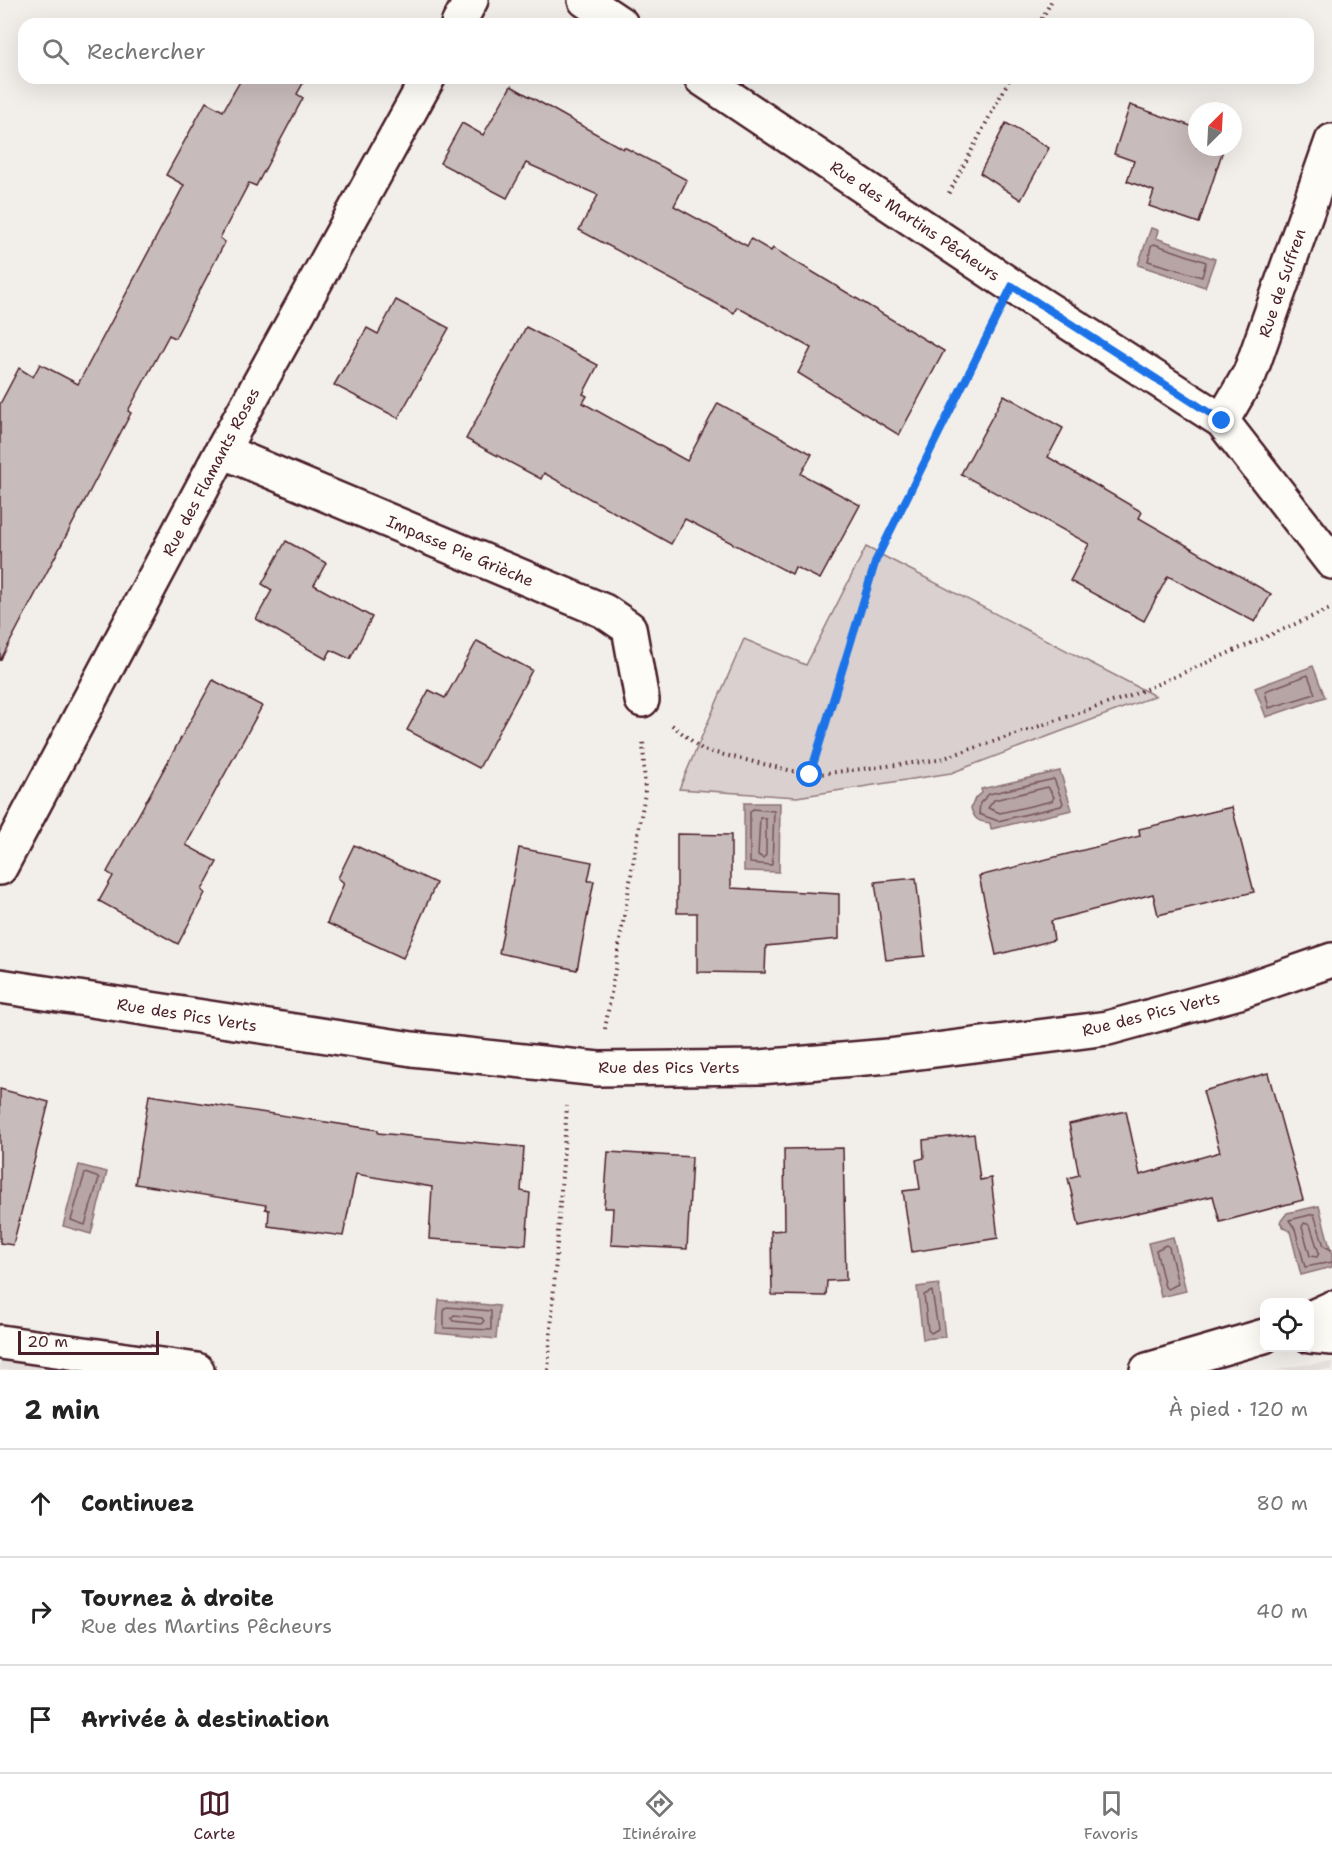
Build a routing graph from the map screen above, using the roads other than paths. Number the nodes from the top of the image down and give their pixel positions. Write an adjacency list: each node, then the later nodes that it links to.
1 (471, 0): 3 (street)
2 (585, 0): 4 (street)
3 (461, 18)
4 (612, 18)
5 (425, 84): 9 (street, Rue des Flamants Roses)
6 (710, 84): 8 (street, Rue des Martins Pêcheurs)
7 (1332, 141): 8 (street, Rue de Suffren)
8 (1222, 421): 10 (street, Rue des Martins Pêcheurs)
9 (222, 451): 11 (street, Impasse Pie Grièche); 12 (street, Rue des Flamants Roses)
10 (1332, 562)
11 (642, 700)
12 (0, 868)
13 (1332, 960): 14 (street, Rue des Pics Verts)
14 (0, 986)
15 (1332, 1308): 16 (street)
16 (1314, 1316)
17 (1314, 1336): 19 (street)
18 (1260, 1337): 22 (street)
19 (1332, 1338)
20 (0, 1342): 21 (street)
21 (197, 1370)
22 (1147, 1370)

